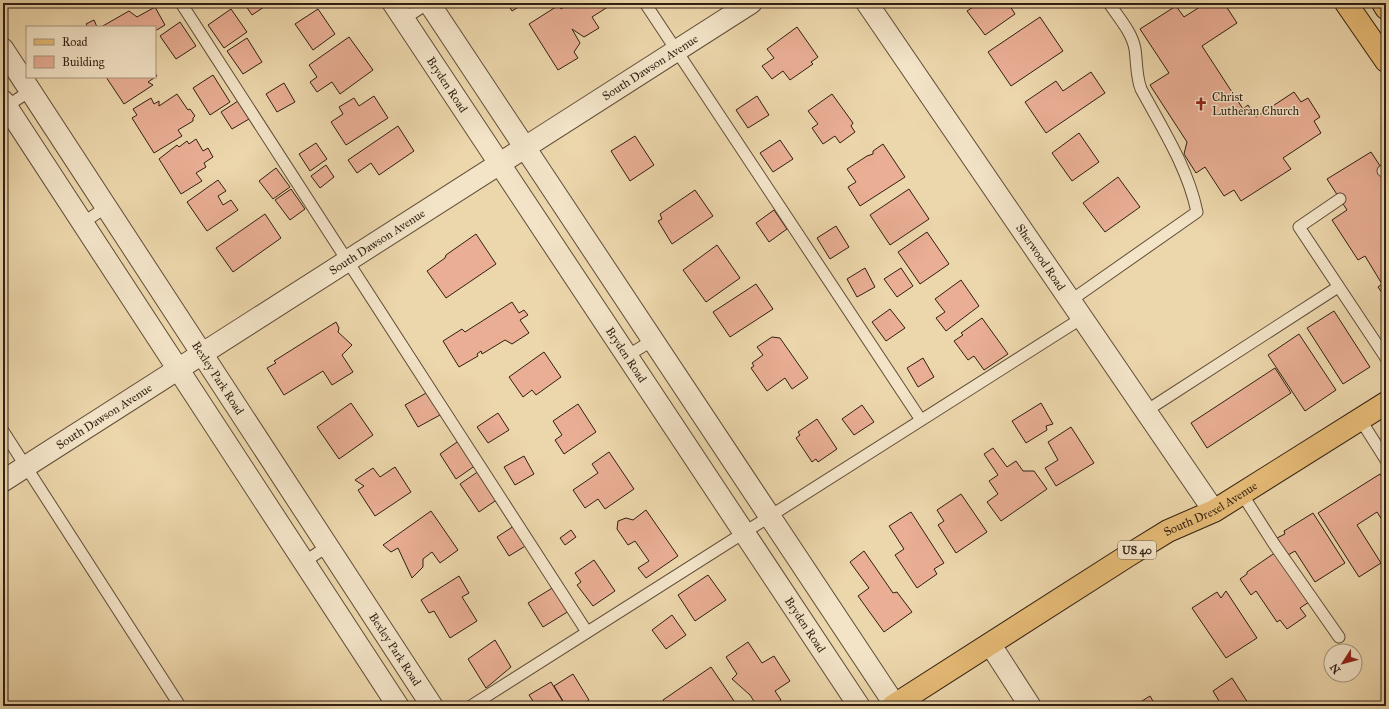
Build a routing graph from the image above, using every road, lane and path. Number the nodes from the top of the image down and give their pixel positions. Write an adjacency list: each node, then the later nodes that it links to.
1 (181, 3): 21 (lane)
2 (428, 3): 10 (lane); 16 (street)
3 (645, 3): 12 (lane)
4 (751, 3): 12 (street, South Dawson Avenue)
5 (867, 3): 23 (street, Sherwood Road)
6 (1109, 3): 23 (lane)
7 (1346, 3): 13 (main road)
8 (1383, 3): 9 (main road)
9 (1386, 8)
10 (398, 11): 17 (street, Bryden Road)
11 (3, 49): 14 (street, Bexley Park Road)
12 (677, 50): 16 (street, South Dawson Avenue); 33 (lane)
13 (1386, 61)
14 (30, 91): 15 (lane); 19 (street, Bexley Park Road)
15 (5, 104): 20 (street)
16 (525, 148): 17 (street, South Dawson Avenue); 25 (street)
17 (499, 164): 21 (street, South Dawson Avenue); 27 (street, Bryden Road)
18 (1340, 199): 22 (lane)
19 (106, 207): 20 (lane); 26 (street, Bexley Park Road)
20 (82, 223): 29 (street)
21 (347, 261): 26 (street, South Dawson Avenue); 44 (lane)
22 (1338, 287): 28 (lane); 31 (lane)
23 (1070, 301): 24 (street, Sherwood Road)
24 (1082, 318): 31 (street, Sherwood Road); 33 (lane)
25 (653, 340): 27 (lane); 40 (street)
26 (202, 354): 29 (street, South Dawson Avenue); 42 (street, Bexley Park Road)
27 (627, 356): 41 (street, Bryden Road)
28 (1386, 358)
29 (178, 369): 36 (street, South Dawson Avenue); 43 (street)
30 (1386, 403): 32 (main road, South Drexel Avenue / US 40)
31 (1146, 411): 39 (street, Sherwood Road)
32 (1360, 419): 35 (lane); 38 (main road, South Drexel Avenue / US 40)
33 (921, 420): 40 (lane)
34 (3, 431): 36 (lane)
35 (1386, 460)
36 (26, 466): 37 (street, South Dawson Avenue); 48 (lane)
37 (3, 481)
38 (1242, 494): 39 (main road, South Drexel Avenue / US 40); 45 (lane)
39 (1214, 511): 46 (main road, South Drexel Avenue / US 40)
40 (770, 516): 41 (lane); 47 (street)
41 (744, 532): 44 (lane); 52 (street, Bryden Road)
42 (328, 546): 43 (lane); 50 (street, Bexley Park Road)
43 (304, 562): 49 (street)
44 (587, 632): 51 (lane)
45 (1340, 637)
46 (990, 644): 47 (main road, South Drexel Avenue / US 40); 53 (street)
47 (894, 705)
48 (180, 706)
49 (398, 706)
50 (432, 706)
51 (471, 706)
52 (859, 706)
53 (1030, 706)

